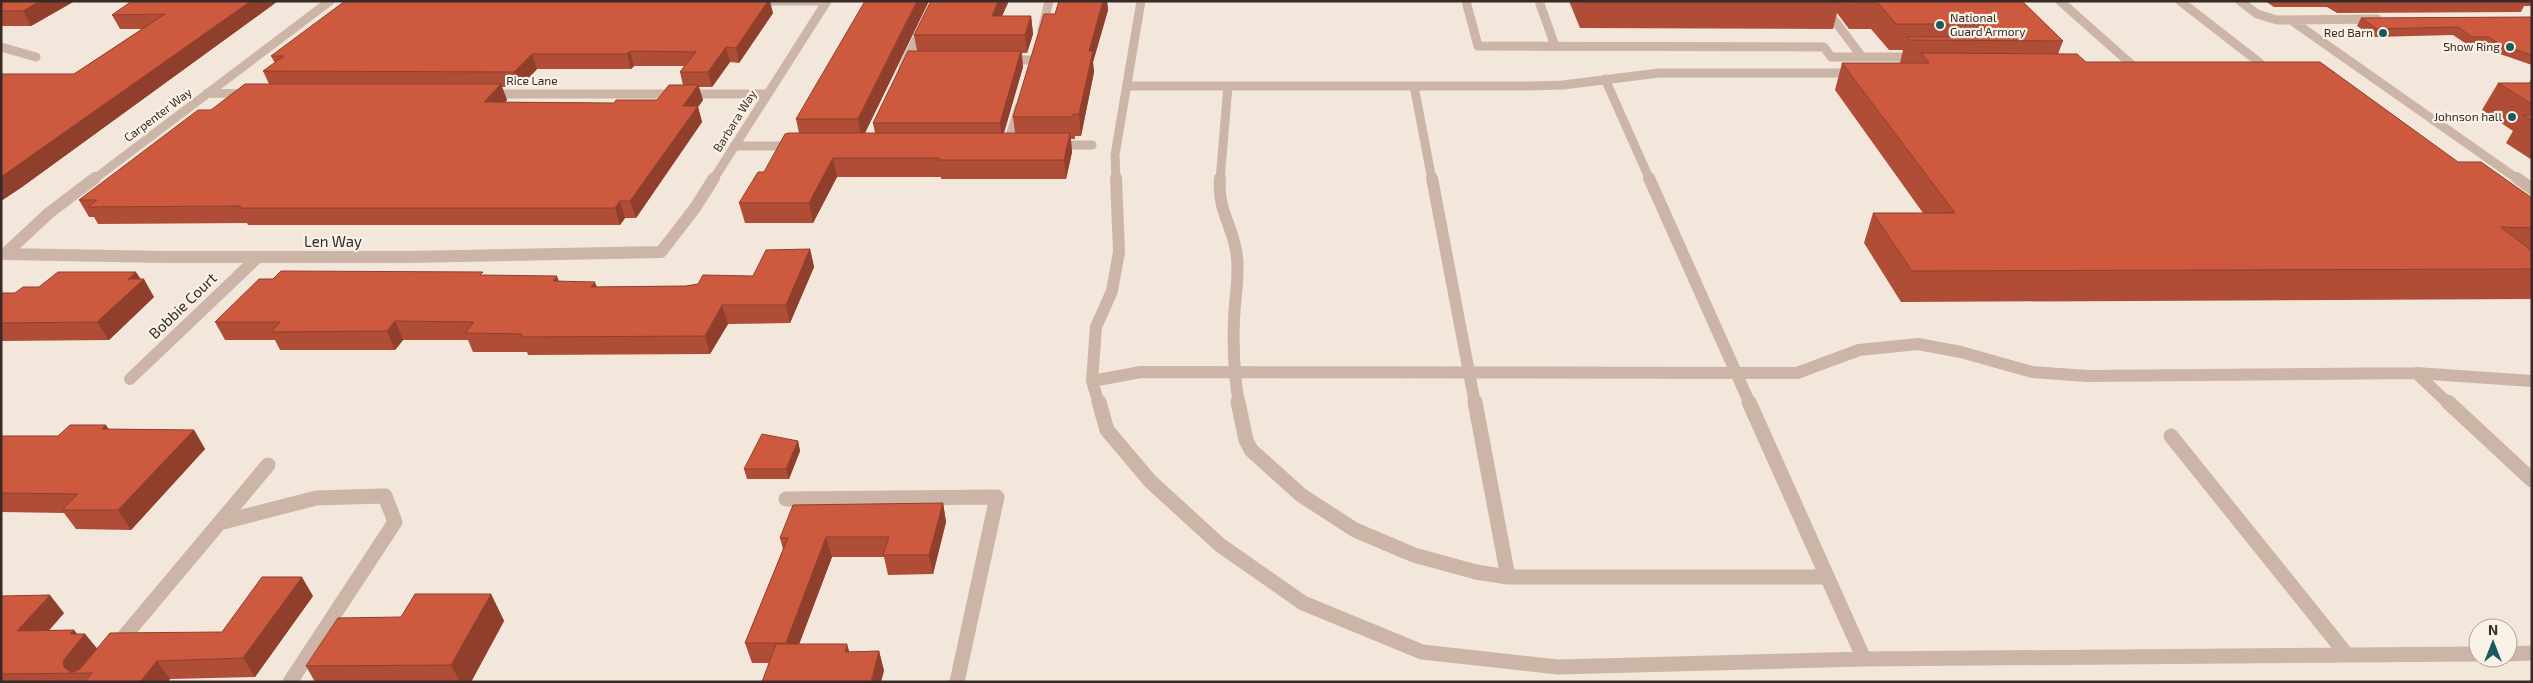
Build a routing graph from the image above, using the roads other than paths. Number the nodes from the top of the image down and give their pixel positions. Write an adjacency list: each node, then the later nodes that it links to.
1 (330, 1): 29 (street, Carpenter Way)
2 (827, 1): 12 (street); 32 (street, Barbara Way)
3 (935, 1): 24 (street)
4 (1049, 1): 20 (street)
5 (1142, 1): 28 (street)
6 (1466, 1): 15 (street)
7 (1539, 1): 15 (street)
8 (1820, 1): 18 (street)
9 (2060, 1): 23 (street)
10 (2180, 1): 21 (street)
11 (2240, 1): 14 (street)
12 (739, 2)
13 (2388, 19): 14 (street)
14 (2291, 20): 39 (street)
15 (1555, 46): 18 (street)
16 (1, 47): 17 (street)
17 (36, 57)
18 (1862, 57): 19 (street)
19 (1927, 57)
20 (994, 60)
21 (2246, 72)
22 (1869, 73): 25 (street)
23 (2128, 74)
24 (899, 77)
25 (1605, 79): 27 (street); 45 (street)
26 (1228, 86): 27 (street); 28 (street); 43 (street)
27 (1414, 86): 44 (street)
28 (1126, 88): 48 (street)
29 (208, 94): 30 (street); 41 (street, Carpenter Way)
30 (257, 94)
31 (477, 94): 32 (street, Rice Lane)
32 (767, 94): 35 (street, Barbara Way)
33 (1022, 98): 37 (street)
34 (1092, 145): 38 (street)
35 (734, 146): 36 (street); 40 (street, Barbara Way)
36 (810, 146)
37 (1007, 146)
38 (1045, 146)
39 (2532, 190)
40 (661, 252): 42 (street, Len Way)
41 (5, 254): 42 (street, Len Way)
42 (258, 257): 47 (street, Bobbie Court)
43 (1236, 372): 44 (street); 48 (street); 55 (street)
44 (1468, 372): 45 (street); 55 (street)
45 (1735, 373): 46 (street); 56 (street)
46 (2416, 373): 49 (street); 52 (street)
47 (130, 379)
48 (1092, 381): 62 (street)
49 (2532, 381)
50 (2171, 436): 60 (street)
51 (268, 465): 54 (street)
52 (2532, 480)
53 (786, 499): 64 (street)
54 (219, 523): 61 (street); 63 (street)
55 (1508, 577): 56 (street)
56 (1827, 577): 62 (street)
57 (2468, 654): 60 (street)
58 (2518, 654): 59 (street)
59 (2532, 654)
60 (2347, 655): 62 (street)
61 (106, 659)
62 (1864, 659)
63 (290, 682)
64 (957, 682)

